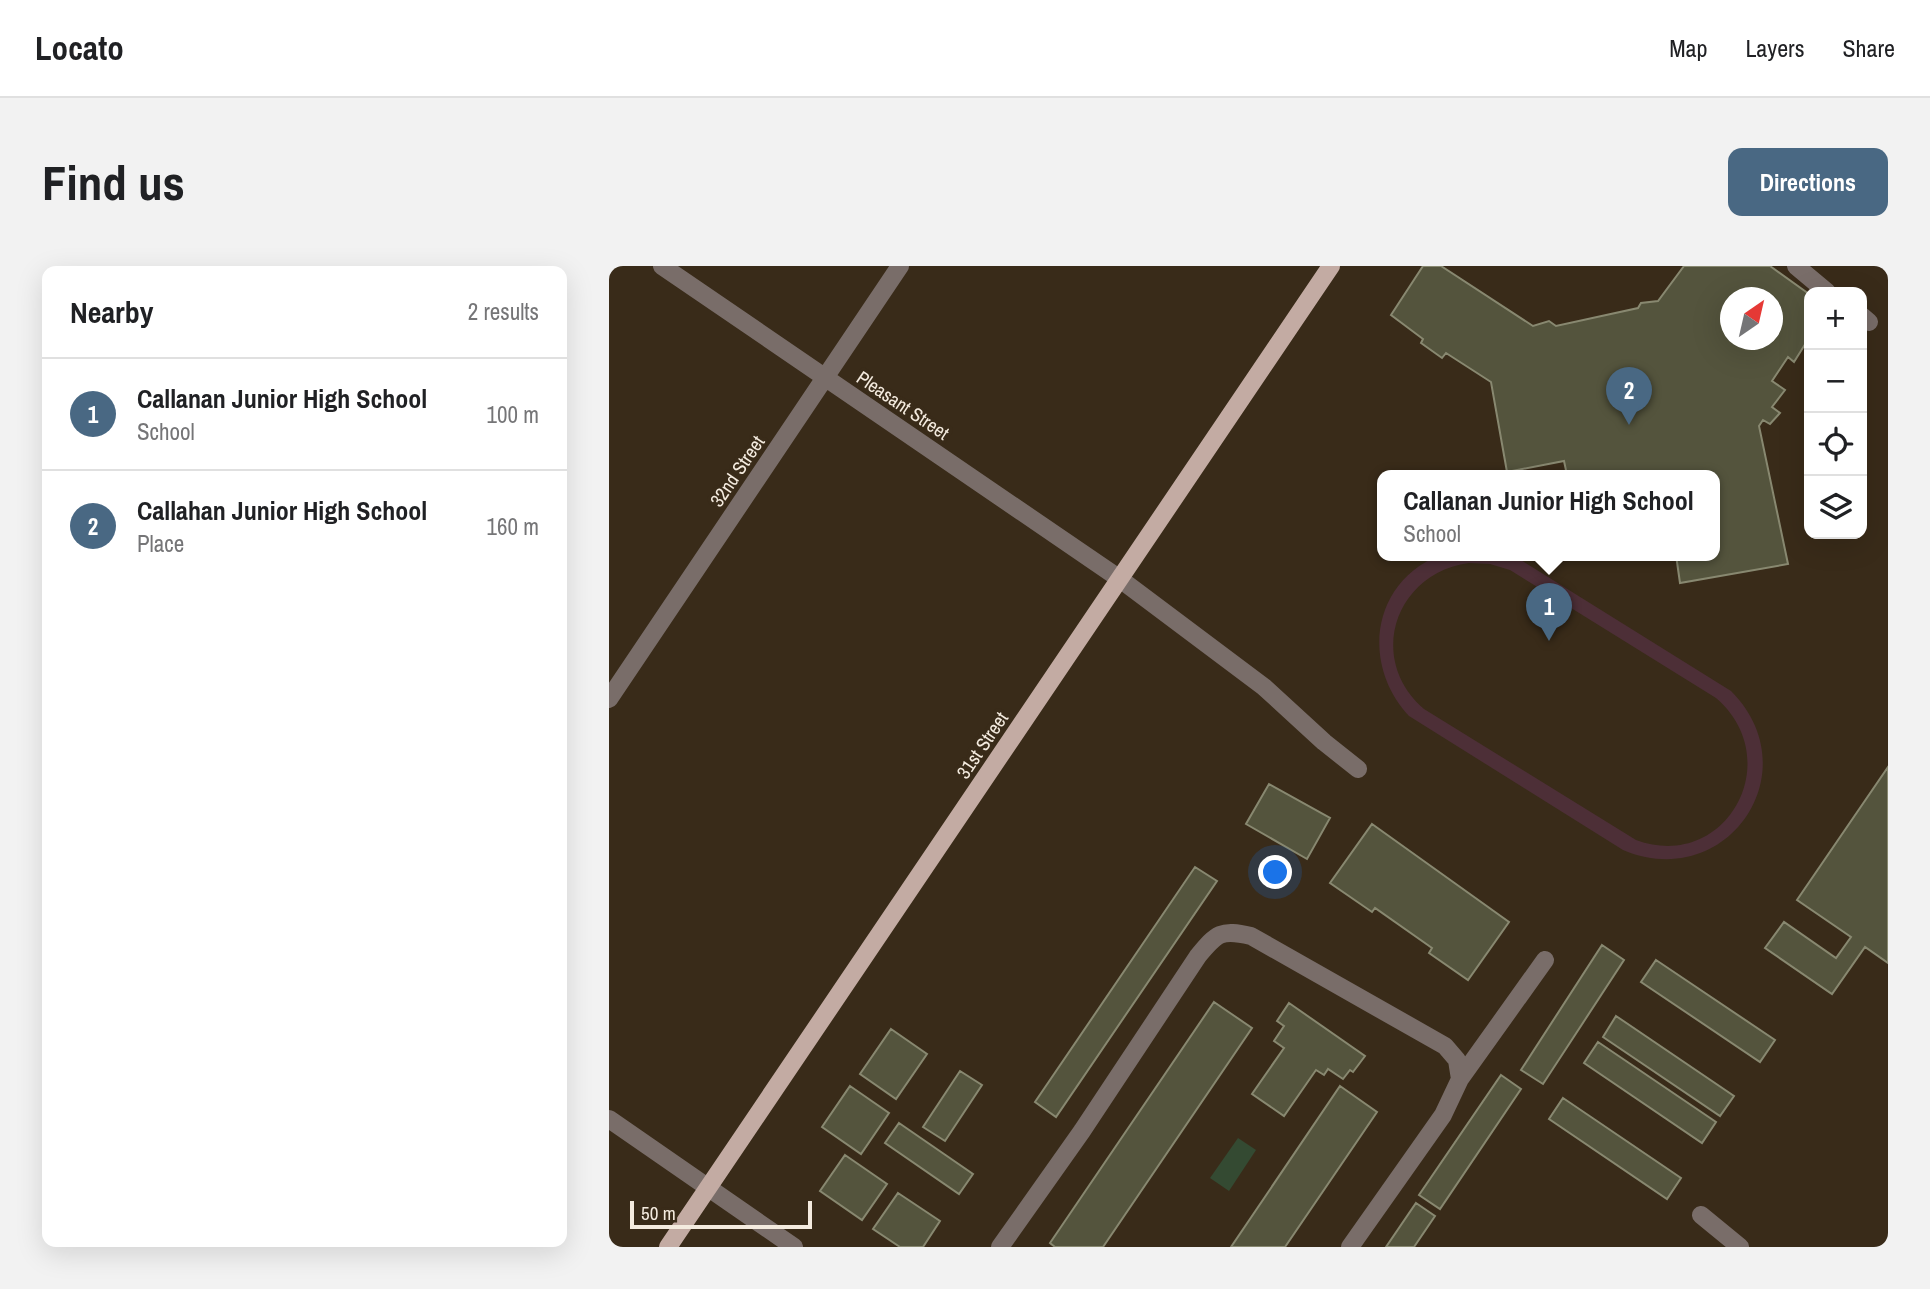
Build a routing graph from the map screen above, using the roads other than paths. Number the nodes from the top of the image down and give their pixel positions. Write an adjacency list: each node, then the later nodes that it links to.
1 (662, 266): 6 (street, Pleasant Street)
2 (900, 266): 6 (street, 32nd Street)
3 (1331, 266): 7 (main road, 31st Street)
4 (1796, 266): 5 (street)
5 (1821, 287)
6 (825, 377): 7 (street, Pleasant Street); 8 (street, 32nd Street)
7 (1120, 579): 9 (street, Pleasant Street); 13 (main road, 31st Street)
8 (609, 699)
9 (1358, 769)
10 (1545, 960): 11 (street)
11 (1460, 1079): 17 (street); 18 (street)
12 (609, 1119): 13 (street)
13 (708, 1187): 15 (main road, 31st Street); 16 (street)
14 (1701, 1215): 19 (street)
15 (668, 1247)
16 (794, 1247)
17 (1000, 1247)
18 (1350, 1247)
19 (1740, 1247)

